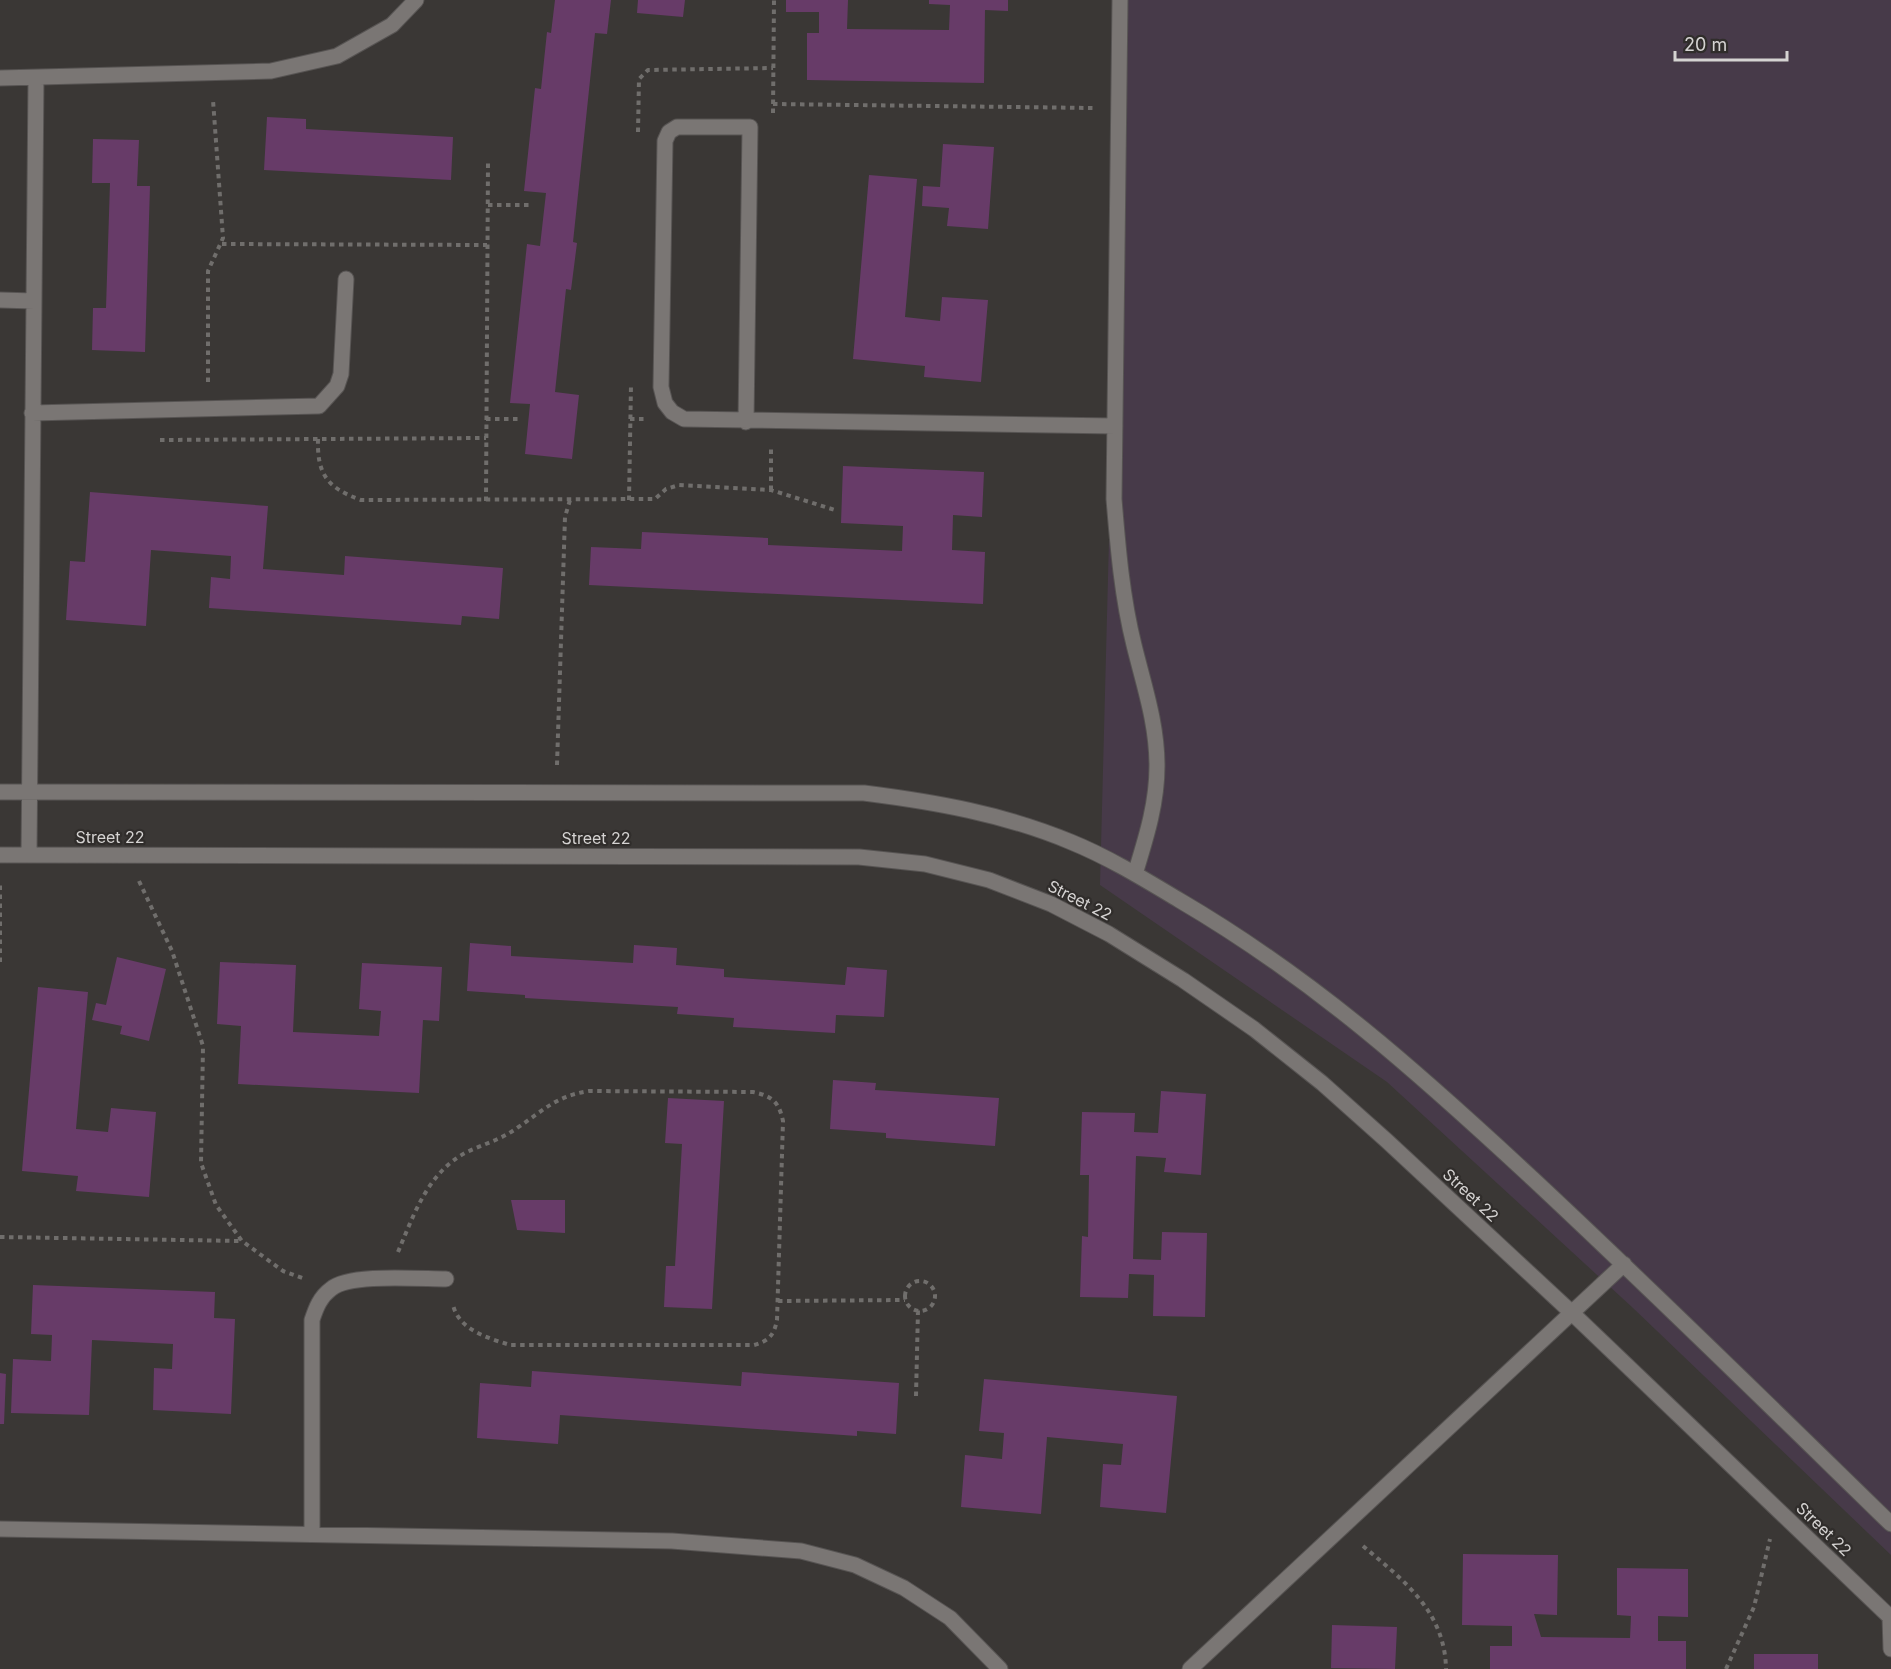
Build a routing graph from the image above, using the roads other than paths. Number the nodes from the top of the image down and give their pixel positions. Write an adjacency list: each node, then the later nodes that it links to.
1 (416, 0): 4 (street)
2 (1120, 0): 10 (street)
3 (0, 78): 4 (street)
4 (36, 78): 7 (street)
5 (346, 279): 8 (street)
6 (0, 300): 7 (street)
7 (33, 301): 8 (street)
8 (32, 413): 12 (street)
9 (746, 422): 9 (street); 10 (street)
10 (1115, 426): 15 (street)
11 (0, 792): 12 (street)
12 (28, 792): 13 (street); 15 (street)
13 (28, 854): 14 (street, Street 22); 18 (street, Street 22)
14 (0, 855)
15 (1135, 874): 16 (street)
16 (1624, 1264): 18 (street); 19 (street)
17 (446, 1279): 21 (street)
18 (1572, 1313): 22 (street, Street 22); 25 (street)
19 (1891, 1524)
20 (0, 1529): 21 (street)
21 (312, 1534): 24 (street)
22 (1891, 1618): 23 (street)
23 (1891, 1649)
24 (1000, 1669)
25 (1190, 1669)

